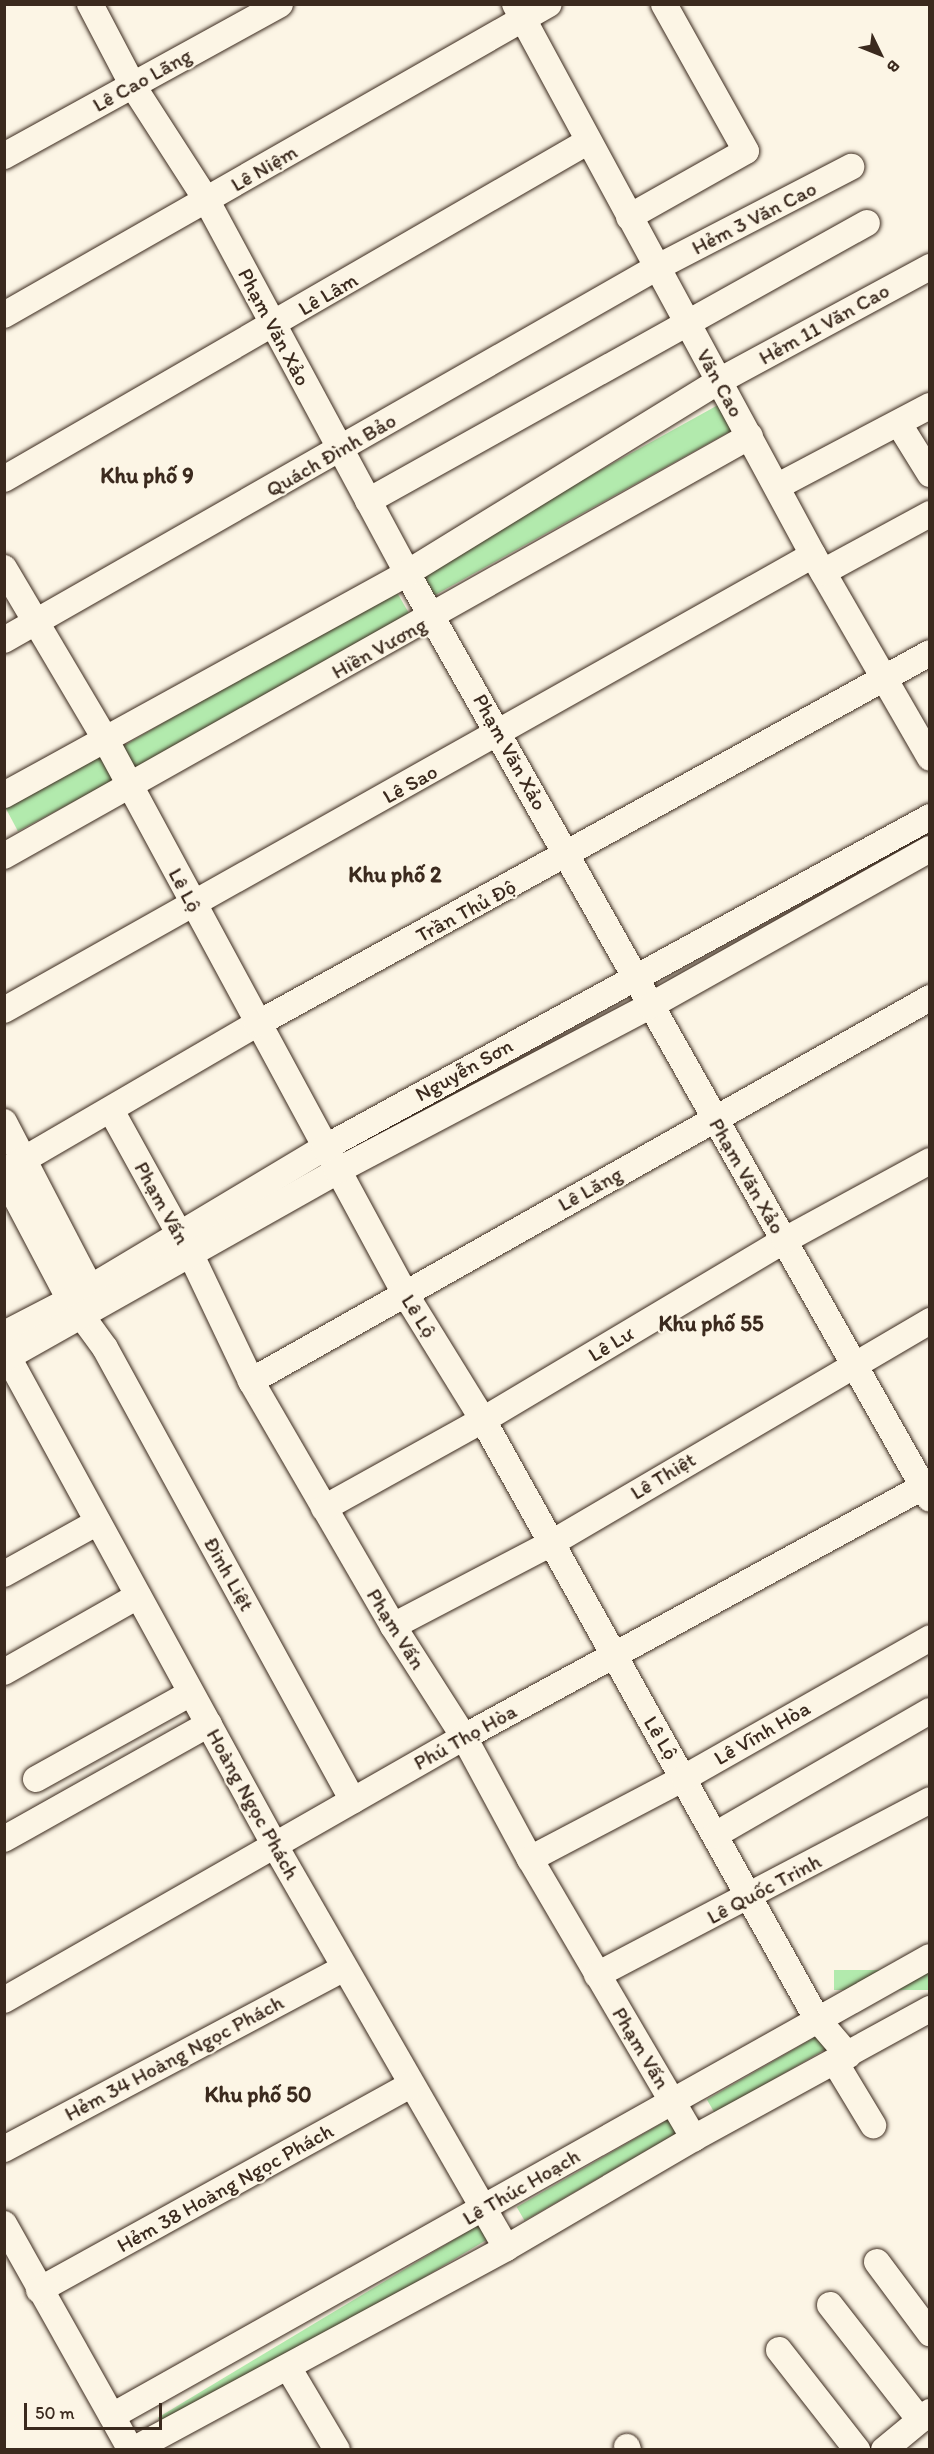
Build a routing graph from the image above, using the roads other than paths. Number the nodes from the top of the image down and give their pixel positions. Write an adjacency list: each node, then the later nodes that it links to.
1 (90, 4): 6 (street, Phạm Văn Xảo)
2 (280, 4): 6 (street, Lê Cao Lãng)
3 (549, 4): 5 (street, Lê Niệm)
4 (664, 4): 11 (street)
5 (519, 11): 7 (street, Văn Cao); 10 (street, Lê Niệm)
6 (133, 86): 8 (street, Lê Cao Lãng); 10 (street, Phạm Văn Xảo)
7 (587, 142): 11 (street, Văn Cao); 17 (street, Lê Lâm)
8 (4, 156)
9 (851, 167): 14 (street, Hẻm 3 Văn Cao)
10 (207, 201): 15 (street, Lê Niệm); 17 (street, Phạm Văn Xảo)
11 (629, 217): 14 (street, Văn Cao)
12 (867, 224): 16 (street)
13 (930, 267): 18 (street, Hẻm 11 Văn Cao)
14 (656, 268): 16 (street, Văn Cao); 22 (street, Quách Đình Bảo)
15 (4, 315)
16 (687, 323): 18 (street, Văn Cao); 26 (street)
17 (272, 326): 22 (street, Phạm Văn Xảo); 24 (street, Lê Lâm)
18 (719, 381): 21 (street, Văn Cao); 30 (street)
19 (930, 406): 20 (street)
20 (899, 424): 23 (street); 25 (street)
21 (750, 436): 25 (street, Văn Cao); 31 (street, Hiền Vương)
22 (340, 450): 26 (street, Phạm Văn Xảo); 32 (street, Quách Đình Bảo)
23 (930, 474)
24 (4, 479)
25 (778, 486): 28 (street, Văn Cao)
26 (368, 501): 30 (street, Phạm Văn Xảo)
27 (930, 514): 28 (street, Lê Sao)
28 (818, 564): 35 (street, Văn Cao); 36 (street, Lê Sao)
29 (4, 568): 32 (street, Lê Lộ)
30 (407, 573): 31 (street, Phạm Văn Xảo); 37 (street)
31 (435, 617): 36 (street, Phạm Văn Xảo); 39 (street, Hiền Vương)
32 (36, 623): 33 (street, Quách Đình Bảo); 37 (street, Lê Lộ)
33 (4, 640)
34 (930, 653): 35 (street, Trần Thủ Độ)
35 (886, 678): 38 (street, Văn Cao); 44 (street, Trần Thủ Độ)
36 (500, 734): 44 (street, Phạm Văn Xảo); 45 (street, Lê Sao)
37 (105, 739): 39 (street, Lê Lộ); 40 (street)
38 (930, 758)
39 (129, 786): 43 (street, Hiền Vương); 45 (street, Lê Lộ)
40 (4, 795)
41 (930, 817): 46 (street, Nguyễn Sơn)
42 (930, 849): 48 (street, Nguyễn Sơn)
43 (4, 856)
44 (567, 857): 46 (street, Phạm Văn Xảo); 50 (street, Trần Thủ Độ)
45 (193, 904): 49 (street, Lê Sao); 50 (street, Lê Lộ)
46 (633, 977): 48 (street, Phạm Văn Xảo); 54 (street, Nguyễn Sơn)
47 (930, 998): 52 (street, Lê Lăng)
48 (650, 1006): 52 (street, Phạm Văn Xảo); 57 (street, Nguyễn Sơn)
49 (4, 1010)
50 (257, 1024): 51 (street, Trần Thủ Độ); 54 (street, Lê Lộ)
51 (112, 1112): 56 (street, Trần Thủ Độ); 59 (street, Phạm Vấn)
52 (714, 1120): 58 (street, Phạm Văn Xảo); 60 (street, Lê Lăng)
53 (4, 1122): 56 (street, Đinh Liệt)
54 (324, 1148): 57 (street, Lê Lộ); 59 (street, Nguyễn Sơn)
55 (930, 1161): 58 (street, Lê Lư)
56 (12, 1169): 61 (street, Đinh Liệt)
57 (337, 1171): 59 (street, Nguyễn Sơn); 60 (street, Lê Lộ)
58 (785, 1240): 64 (street, Phạm Văn Xảo); 66 (street, Lê Lư)
59 (185, 1245): 61 (street, Nguyễn Sơn); 65 (street, Phạm Vấn)
60 (404, 1292): 65 (street, Lê Lăng); 66 (street, Lê Lộ)
61 (85, 1302): 63 (street, Nguyễn Sơn); 84 (street, Đinh Liệt)
62 (930, 1321): 64 (street, Lê Thiệt)
63 (6, 1350): 69 (street, Hoàng Ngọc Phách)
64 (852, 1364): 67 (street, Phạm Văn Xảo); 70 (street, Lê Thiệt)
65 (251, 1381): 68 (street, Phạm Vấn)
66 (483, 1420): 68 (street, Lê Lư); 70 (street, Lê Lộ)
67 (927, 1489): 75 (street, Phú Thọ Hòa)
68 (324, 1508): 73 (street, Phạm Vấn)
69 (98, 1522): 71 (street); 72 (street, Hoàng Ngọc Phách)
70 (550, 1544): 73 (street, Lê Thiệt); 75 (street, Lê Lộ)
71 (4, 1574)
72 (138, 1596): 76 (street); 77 (street, Hoàng Ngọc Phách)
73 (393, 1626): 80 (street, Phạm Vấn)
74 (930, 1638): 81 (street, Lê Vĩnh Hòa)
75 (612, 1655): 80 (street, Phú Thọ Hòa); 81 (street, Lê Lộ)
76 (4, 1672)
77 (191, 1694): 79 (street, Hoàng Ngọc Phách); 82 (street)
78 (930, 1711): 86 (street)
79 (209, 1724): 85 (street); 87 (street, Hoàng Ngọc Phách)
80 (465, 1737): 84 (street, Phú Thọ Hòa); 88 (street, Phạm Vấn)
81 (684, 1778): 86 (street, Lê Lộ); 88 (street, Lê Vĩnh Hòa)
82 (36, 1779)
83 (930, 1800): 89 (street, Lê Quốc Trinh)
84 (352, 1801): 87 (street, Phú Thọ Hòa)
85 (8, 1828)
86 (715, 1835): 89 (street, Lê Lộ)
87 (274, 1844): 91 (street, Hoàng Ngọc Phách); 93 (street, Phú Thọ Hòa)
88 (530, 1859): 92 (street, Phạm Vấn)
89 (748, 1898): 92 (street, Lê Quốc Trinh); 95 (street, Lê Lộ)
90 (930, 1957): 95 (street, Lê Thúc Hoạch)
91 (344, 1968): 97 (street, Hoàng Ngọc Phách); 101 (street, Hẻm 34 Hoàng Ngọc Phách)
92 (597, 1975): 98 (street, Phạm Vấn)
93 (4, 2000)
94 (930, 2009): 96 (street)
95 (817, 2019): 96 (street, Lê Lộ); 98 (street, Lê Thúc Hoạch)
96 (841, 2058): 99 (street, Lê Lộ); 100 (street)
97 (411, 2085): 102 (street, Hoàng Ngọc Phách); 106 (street, Hẻm 38 Hoàng Ngọc Phách)
98 (673, 2100): 100 (street, Phạm Vấn); 102 (street, Lê Thúc Hoạch)
99 (873, 2126)
100 (694, 2138): 104 (street)
101 (4, 2149)
102 (481, 2210): 104 (street, Hoàng Ngọc Phách); 112 (street, Lê Thúc Hoạch)
103 (4, 2223): 106 (street)
104 (506, 2248): 110 (street)
105 (877, 2262): 108 (street)
106 (39, 2290): 112 (street)
107 (830, 2305): 111 (street)
108 (930, 2333)
109 (779, 2350): 115 (street)
110 (288, 2367): 113 (street); 114 (street)
111 (925, 2416): 116 (street)
112 (124, 2436): 113 (street)
113 (177, 2440)
114 (337, 2450)
115 (857, 2450)
116 (884, 2450)

